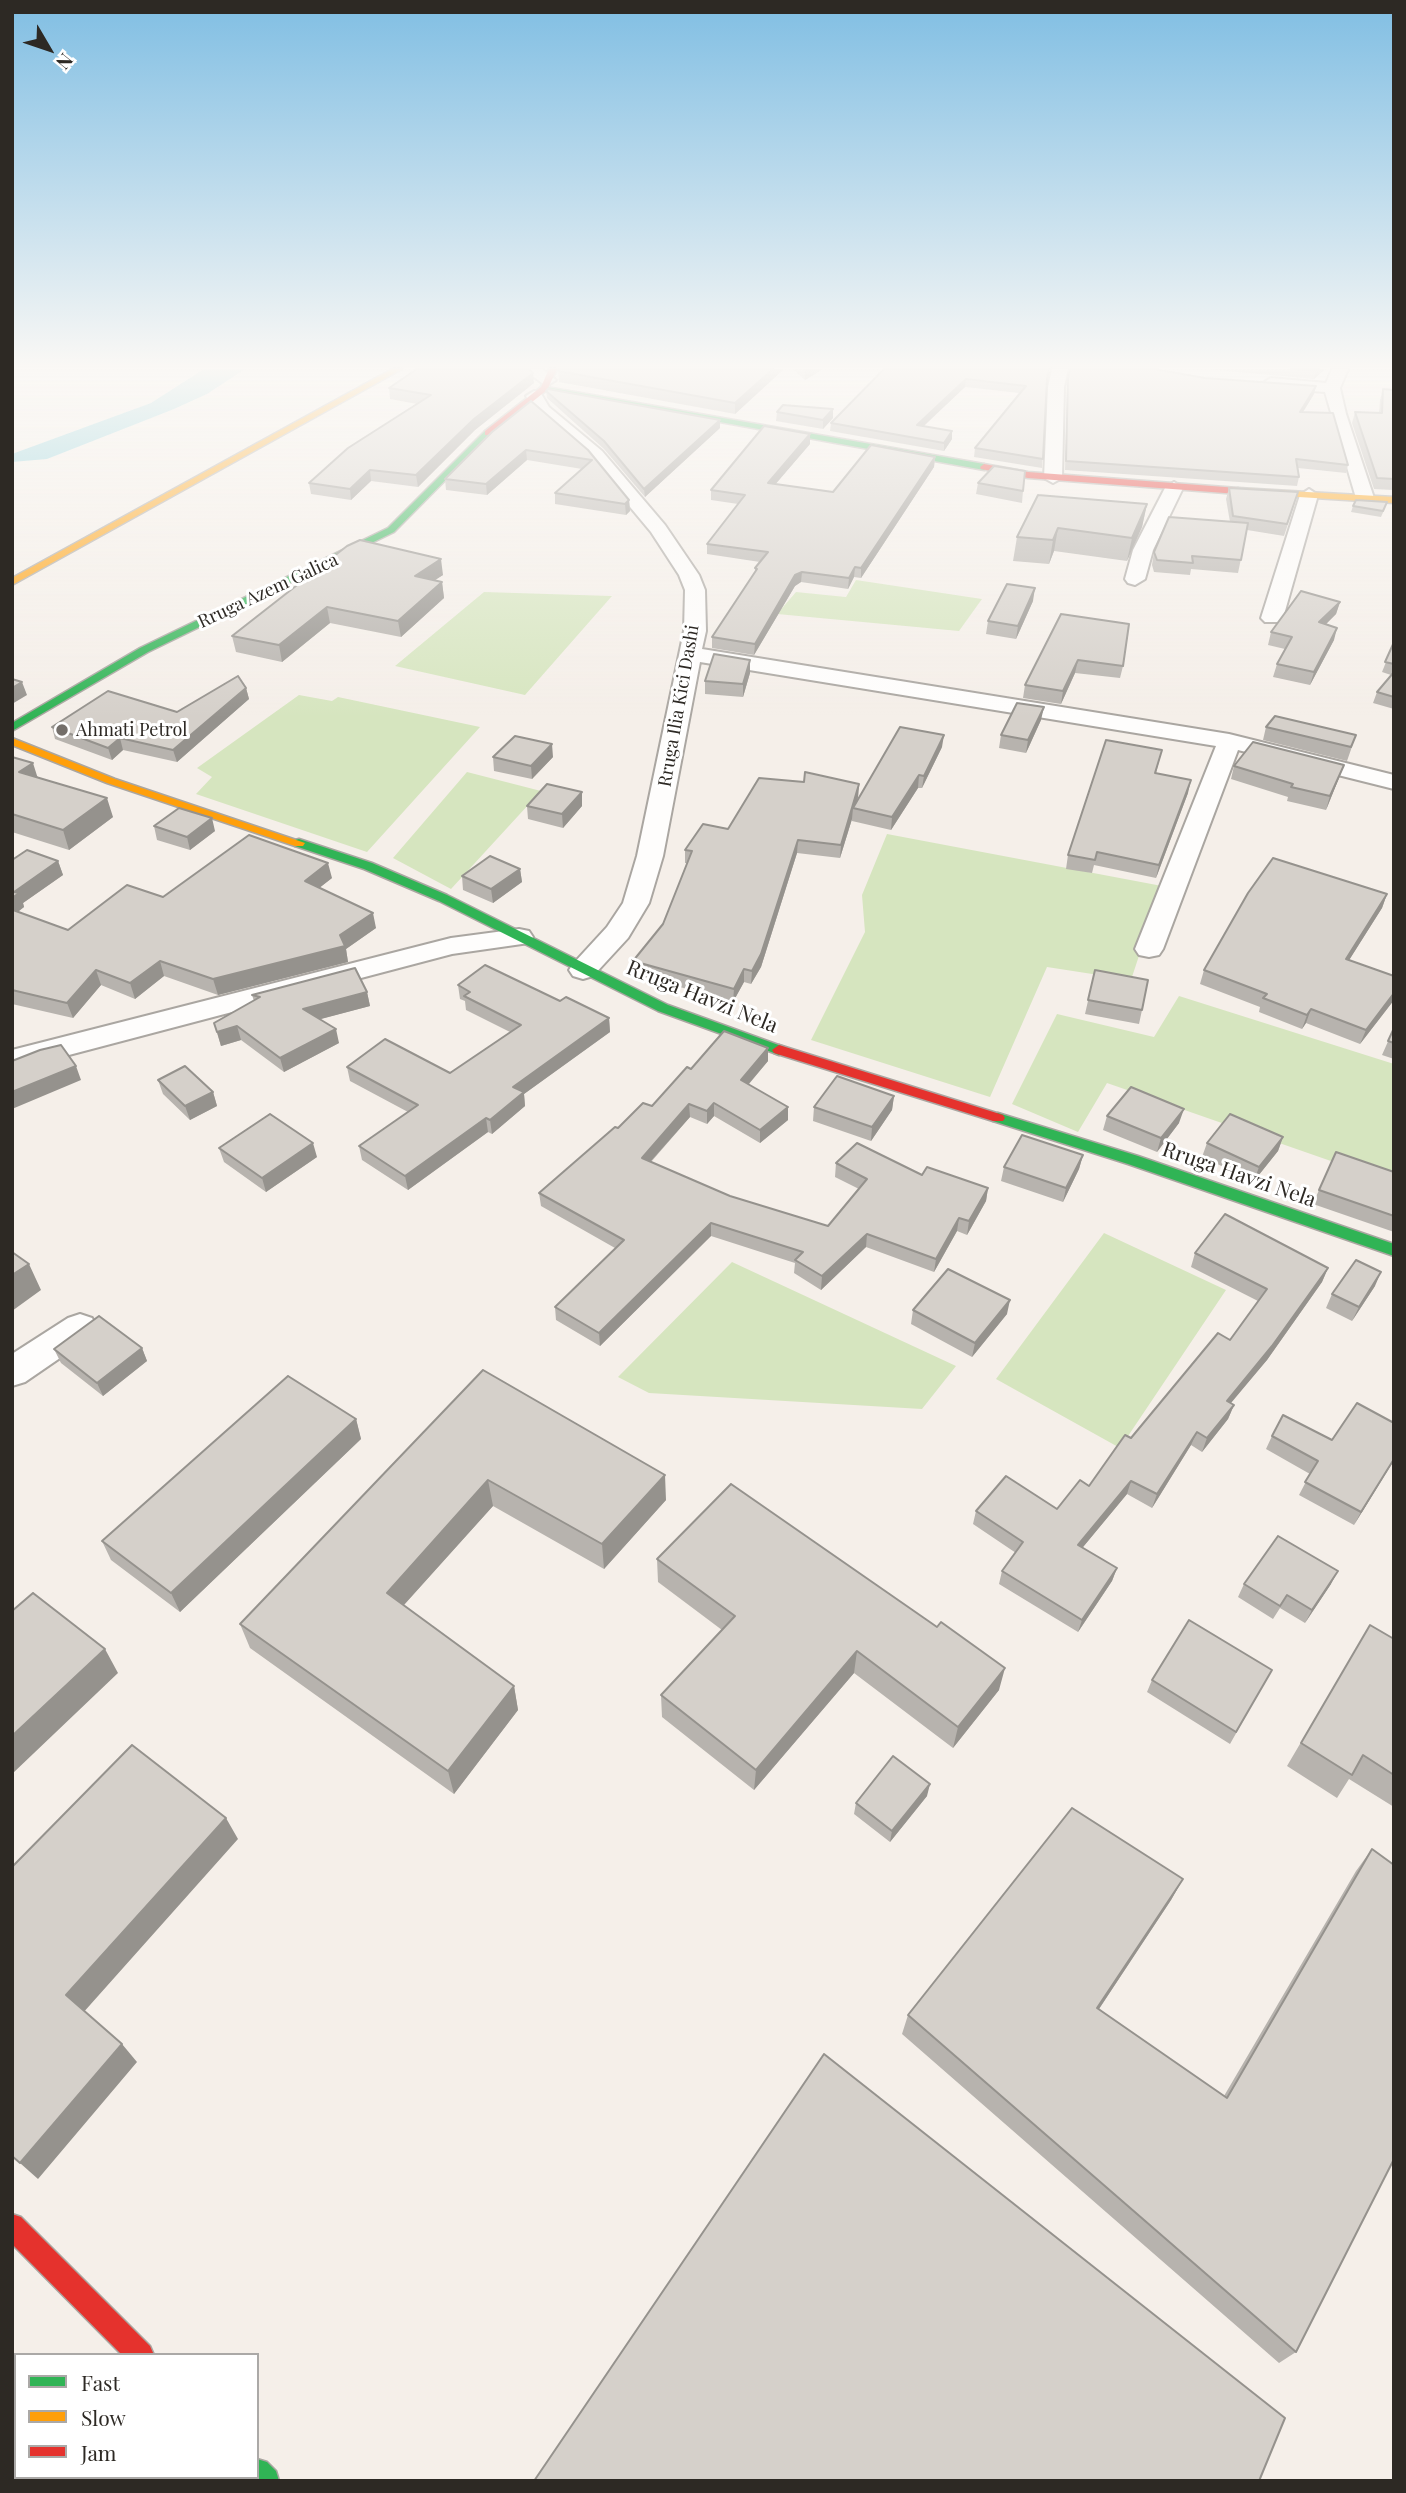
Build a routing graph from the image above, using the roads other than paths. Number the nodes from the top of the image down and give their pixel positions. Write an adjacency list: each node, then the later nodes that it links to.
1 (187, 485): 11 (main road)
2 (434, 485): 14 (main road, Rruga Azem Galica)
3 (621, 485): 13 (street, Rruga Ilia Kici Dashi)
4 (1142, 485): 6 (main road)
5 (1361, 485): 8 (street)
6 (1174, 488): 7 (main road); 10 (street)
7 (1310, 495): 8 (main road); 12 (street)
8 (1365, 498): 9 (main road)
9 (1394, 500)
10 (1135, 579)
11 (12, 582)
12 (1272, 618)
13 (690, 654): 16 (street); 20 (street, Rruga Ilia Kici Dashi)
14 (12, 728)
15 (12, 741): 18 (main road, Rruga Havzi Nela)
16 (1229, 741): 17 (street); 19 (street)
17 (1394, 782)
18 (519, 937): 20 (main road, Rruga Havzi Nela); 21 (street)
19 (1149, 949)
20 (583, 971): 22 (main road, Rruga Havzi Nela)
21 (12, 1060)
22 (1394, 1250)
23 (80, 1327): 24 (street)
24 (12, 1372)
25 (12, 2226): 26 (main road)
26 (139, 2353)

